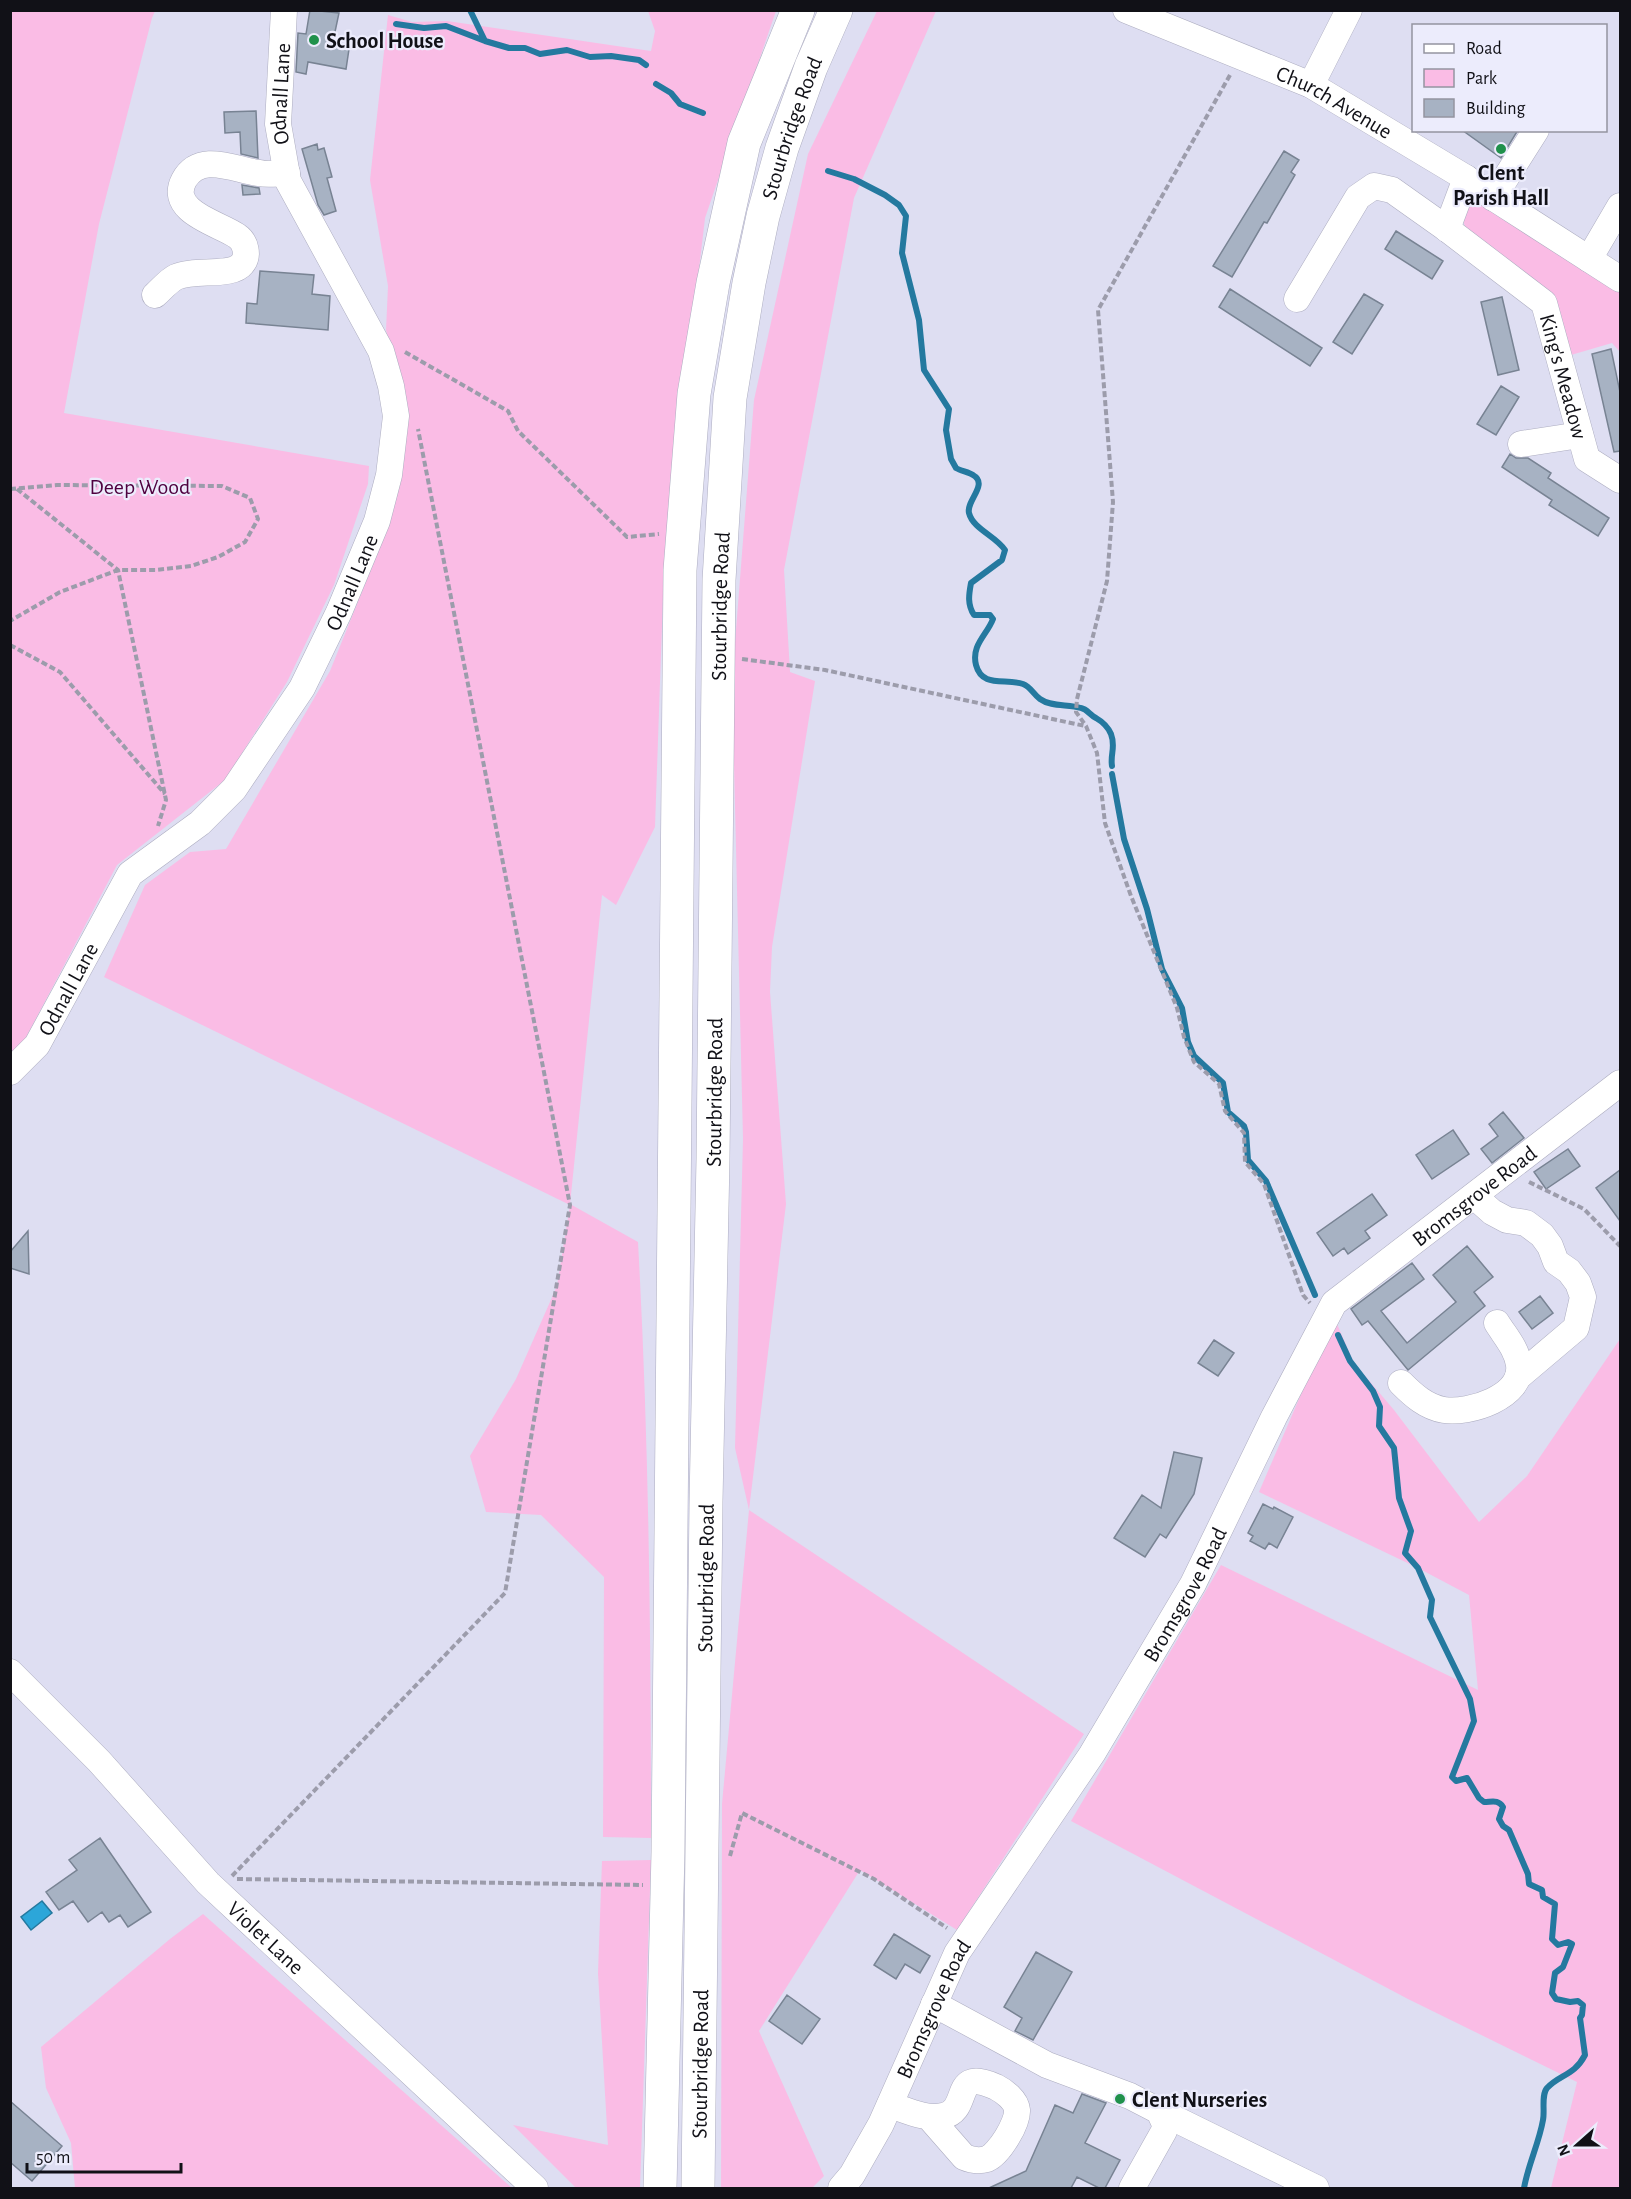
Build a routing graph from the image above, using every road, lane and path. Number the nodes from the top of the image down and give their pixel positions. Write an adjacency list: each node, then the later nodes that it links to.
1 (284, 10): 9 (street, Odnall Lane)
2 (798, 10): 42 (highway, Stourbridge Road)
3 (836, 10): 50 (highway, Stourbridge Road)
4 (1126, 10): 6 (street, Church Avenue)
5 (1349, 10): 7 (street)
6 (1240, 56): 7 (street, Church Avenue); 36 (path)
7 (1311, 85): 10 (street, Church Avenue)
8 (1535, 132): 11 (street)
9 (287, 173): 16 (street); 30 (street, Odnall Lane)
10 (1466, 178): 11 (street, Church Avenue); 13 (street)
11 (1493, 198): 14 (street, Church Avenue)
12 (1620, 206): 14 (street)
13 (1447, 229): 17 (street, King's Meadow); 21 (street, King's Meadow)
14 (1589, 259): 15 (street, Church Avenue)
15 (1620, 279)
16 (155, 295)
17 (1297, 299)
18 (403, 352): 19 (path)
19 (405, 364)
20 (417, 421): 42 (path)
21 (1580, 435): 22 (street); 23 (street, King's Meadow)
22 (1521, 444)
23 (1620, 480)
24 (10, 489): 25 (path)
25 (17, 489): 26 (path); 26 (path)
26 (118, 570): 27 (path); 29 (path)
27 (10, 621)
28 (10, 645): 29 (path)
29 (165, 795): 30 (path)
30 (146, 863): 31 (street, Odnall Lane)
31 (10, 1072)
32 (1620, 1083): 33 (street, Bromsgrove Road)
33 (1506, 1170): 34 (street, Bromsgrove Road); 35 (path)
34 (1474, 1196): 36 (street, Bromsgrove Road); 38 (street)
35 (1620, 1246)
36 (1323, 1323): 43 (street, Bromsgrove Road)
37 (1497, 1323): 38 (street)
38 (1518, 1377): 39 (street)
39 (1401, 1383)
40 (10, 1672): 48 (street, Violet Lane)
41 (728, 1863): 43 (path)
42 (667, 1885): 49 (highway, Stourbridge Road)
43 (966, 1940): 44 (street, Bromsgrove Road)
44 (934, 2004): 45 (street, Bromsgrove Road); 46 (street)
45 (890, 2104): 47 (street); 51 (street, Bromsgrove Road)
46 (1159, 2111): 52 (street); 53 (street)
47 (929, 2117)
48 (535, 2188)
49 (660, 2188)
50 (698, 2188)
51 (841, 2188)
52 (1132, 2188)
53 (1316, 2188)

